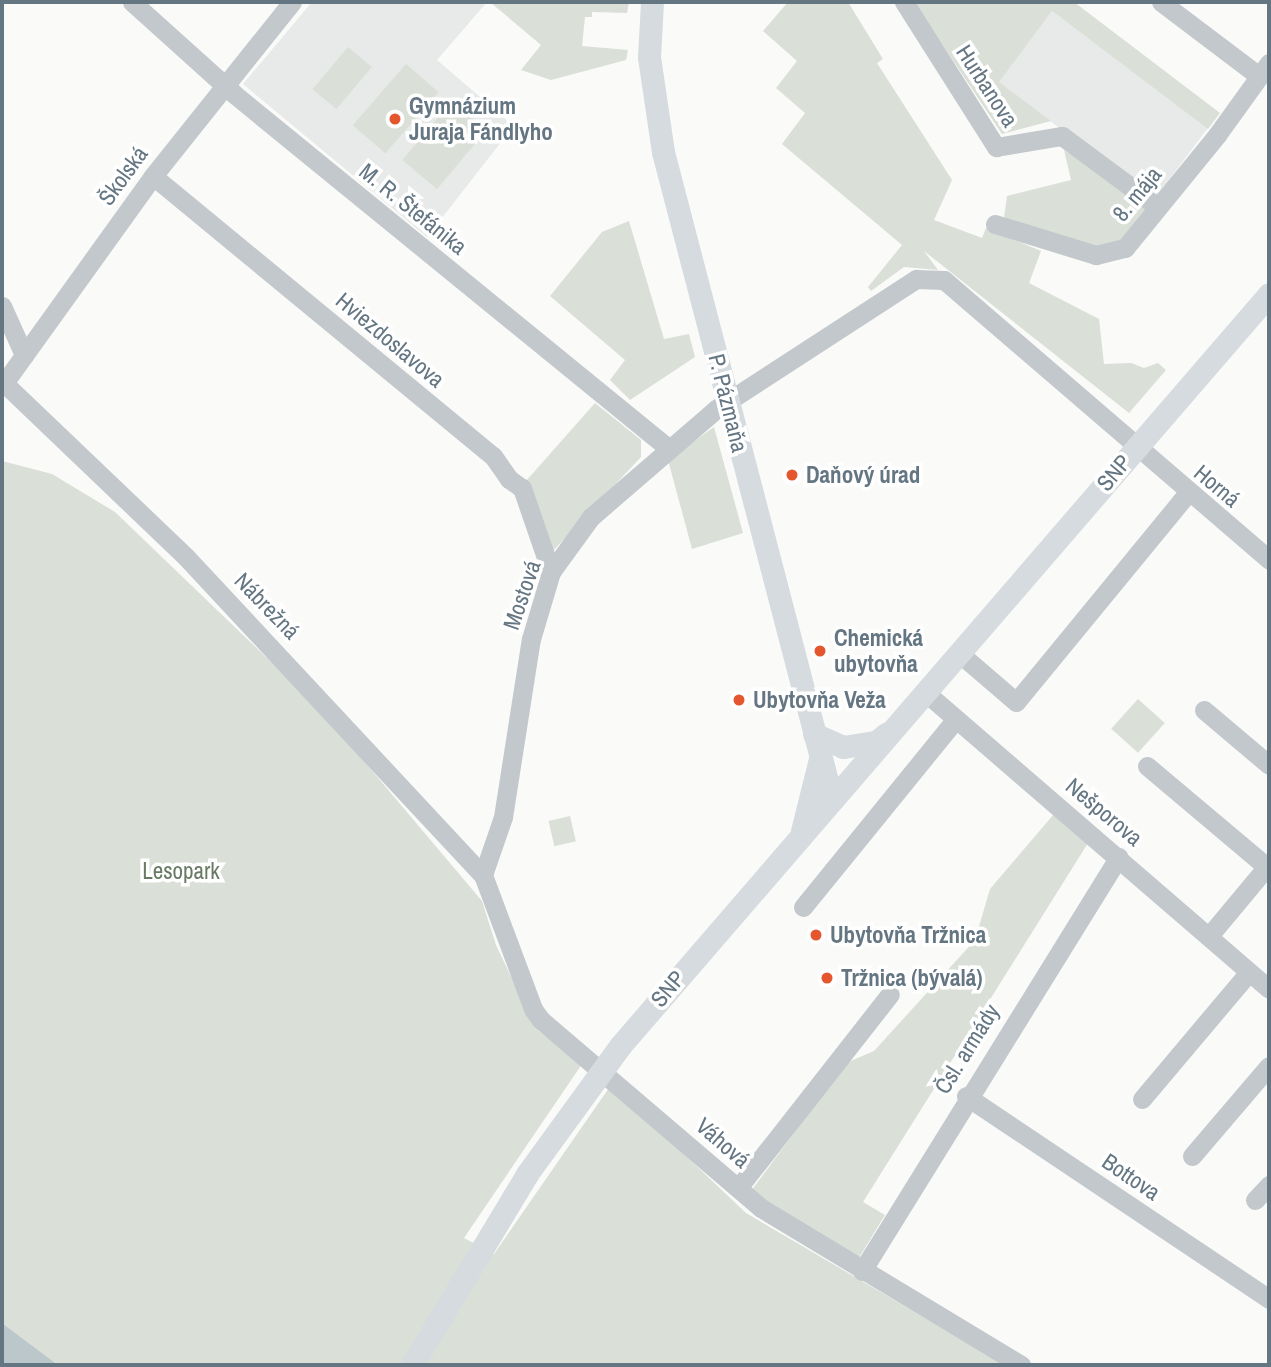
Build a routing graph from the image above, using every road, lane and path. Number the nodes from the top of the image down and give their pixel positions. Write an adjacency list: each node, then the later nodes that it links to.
1 (132, 2): 7 (street, M. R. Štefánika)
2 (292, 2): 7 (street, Školská)
3 (652, 2): 15 (main road, P. Pázmaňa)
4 (904, 2): 9 (street, Hurbanova)
5 (1161, 2): 6 (street)
6 (1264, 70): 9 (street, 8. mája)
7 (225, 84): 8 (street, Školská); 18 (street, M. R. Štefánika)
8 (153, 176): 13 (street, Školská); 22 (street, Hviezdoslavova)
9 (1158, 207): 10 (street, 8. mája)
10 (995, 224)
11 (1269, 294): 17 (main road, SNP)
12 (2, 306): 13 (street)
13 (24, 355): 14 (street, Školská)
14 (3, 385): 35 (street, Nábrežná)
15 (728, 400): 16 (street, Mostová); 18 (street, Mostová); 28 (main road, P. Pázmaňa)
16 (1119, 430): 17 (street, Horná); 19 (street)
17 (1138, 445): 19 (main road, SNP); 20 (street, Horná)
18 (668, 447): 22 (street, Mostová)
19 (1122, 465): 23 (main road, SNP)
20 (1187, 494): 21 (street, Horná); 23 (street)
21 (1269, 560)
22 (551, 572): 35 (street, Mostová)
23 (959, 653): 24 (main road, SNP)
24 (925, 692): 26 (street, Nešporova); 27 (main road, SNP)
25 (1204, 710): 29 (street)
26 (956, 719): 33 (street, Nešporova); 36 (street)
27 (895, 728): 28 (main road); 31 (main road, SNP)
28 (817, 745): 31 (main road, P. Pázmaňa); 32 (main road)
29 (1269, 765)
30 (1147, 766): 34 (street)
31 (832, 800): 32 (main road, SNP)
32 (801, 834): 50 (main road, SNP)
33 (1119, 857): 37 (street, Nešporova); 42 (street, Čsl. armády)
34 (1268, 865): 37 (street)
35 (483, 875): 46 (street, Váhová)
36 (803, 907)
37 (1209, 936): 38 (street, Nešporova)
38 (1249, 972): 39 (street, Nešporova); 43 (street)
39 (1269, 989)
40 (890, 994): 46 (street)
41 (1269, 1066): 44 (street)
42 (966, 1096): 48 (street, Čsl. armády); 49 (street, Bottova)
43 (1142, 1099)
44 (1192, 1156)
45 (1269, 1185): 47 (street)
46 (738, 1188): 48 (street, Váhová)
47 (1255, 1200)
48 (862, 1271): 51 (street, Váhová)
49 (1269, 1299)
50 (414, 1360)
51 (1021, 1365)

